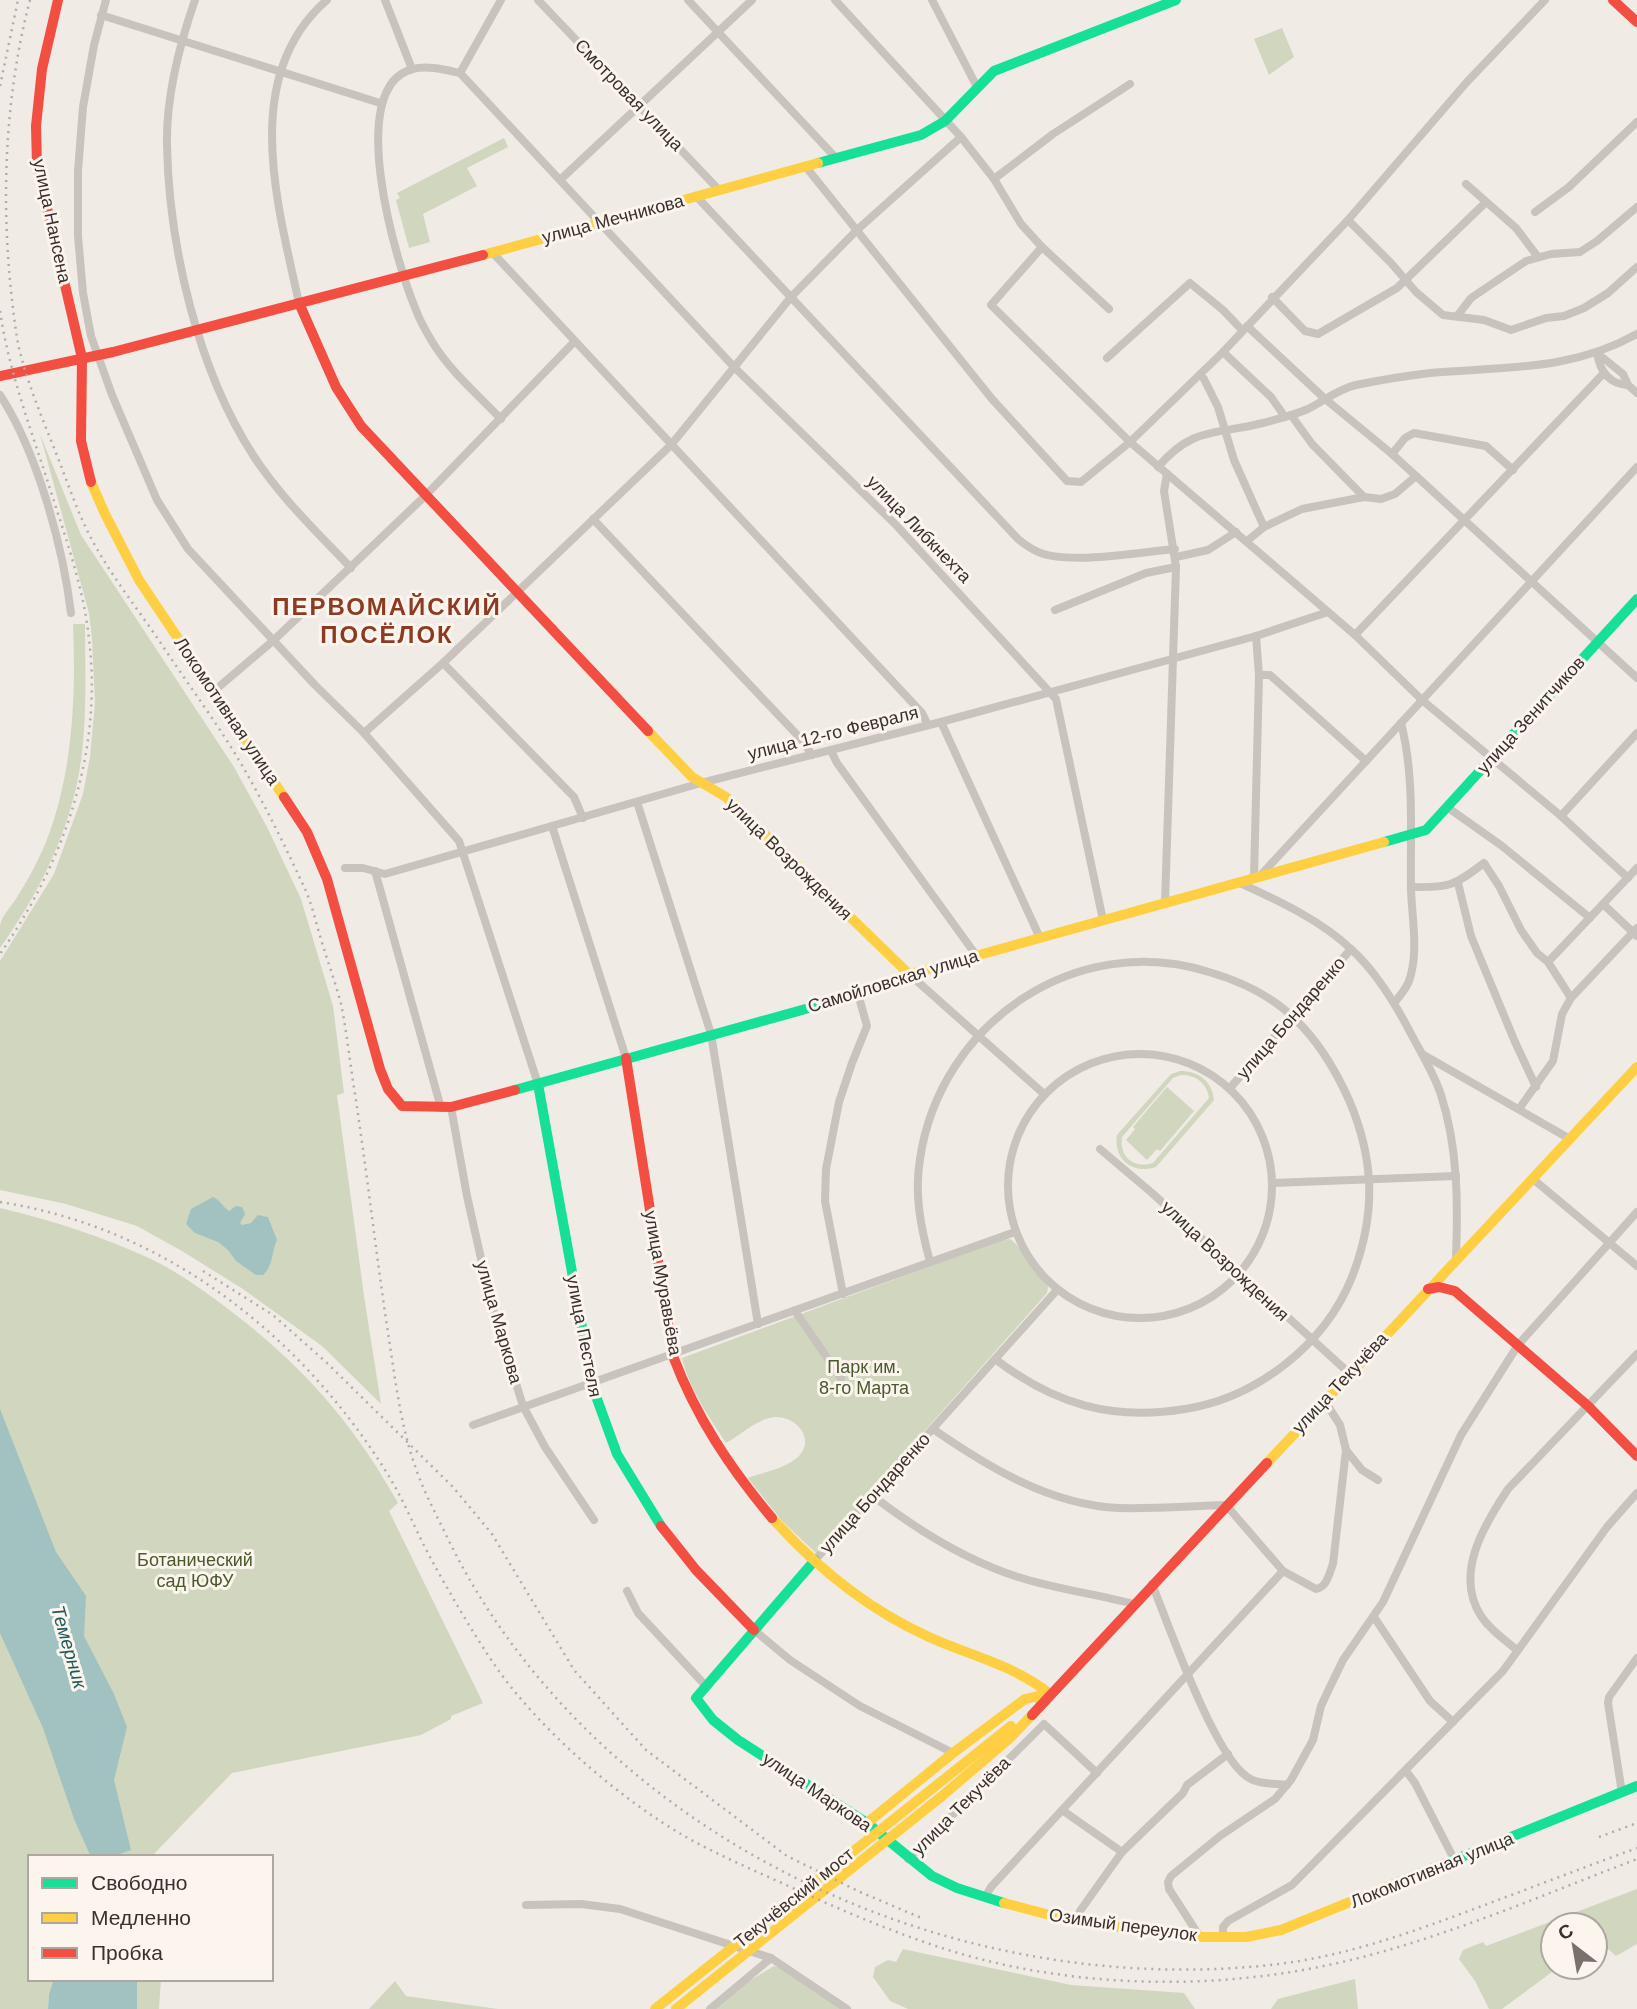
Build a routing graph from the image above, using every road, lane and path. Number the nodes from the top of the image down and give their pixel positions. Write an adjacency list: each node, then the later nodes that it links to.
1 (58, 0): 60 (street, улица Нансена)
2 (106, 0): 15 (street, улица Пестеля)
3 (195, 0): 18 (street)
4 (327, 0): 20 (street)
5 (386, 0): 19 (street)
6 (501, 0): 21 (street)
7 (538, 0): 25 (street, Смотровая улица)
8 (688, 0): 17 (street)
9 (752, 0): 17 (street)
10 (835, 0): 26 (street)
11 (932, 0): 23 (street)
12 (1176, 0): 23 (street, улица Мечникова)
13 (1545, 0): 39 (street)
14 (1613, 0): 16 (street)
15 (101, 16): 18 (street); 59 (street, улица Пестеля)
16 (1637, 22)
17 (719, 32): 25 (street); 29 (street)
18 (180, 42): 20 (street); 54 (street)
19 (412, 69): 21 (street); 24 (street)
20 (280, 73): 24 (street); 50 (street)
21 (460, 73): 32 (street, улица Либкнехта)
22 (1129, 83): 31 (street)
23 (977, 87): 26 (street, улица Мечникова)
24 (380, 103): 46 (street)
25 (640, 106): 32 (street); 34 (street, Смотровая улица)
26 (945, 121): 28 (street); 29 (street, улица Мечникова)
27 (1637, 122): 38 (street)
28 (961, 137): 31 (street); 41 (street)
29 (836, 158): 30 (street, улица Мечникова)
30 (806, 167): 34 (street, улица Мечникова); 41 (street)
31 (994, 179): 42 (street)
32 (560, 180): 40 (street, улица Либкнехта)
33 (1466, 184): 36 (street)
34 (719, 190): 35 (street, улица Мечникова)
35 (696, 196): 40 (street, улица Мечникова); 48 (street)
36 (1485, 203): 44 (street); 47 (street)
37 (1637, 207): 44 (street)
38 (1535, 212)
39 (1348, 220): 47 (street); 49 (street)
40 (600, 221): 43 (street, улица Мечникова); 62 (street, улица Либкнехта)
41 (857, 230): 48 (street); 73 (street)
42 (1042, 247): 51 (street); 73 (street)
43 (492, 252): 46 (street, улица Мечникова); 56 (street)
44 (1538, 257): 52 (street)
45 (1637, 267): 52 (street)
46 (403, 276): 50 (street, улица Мечникова); 71 (street)
47 (1407, 280): 49 (street); 52 (street)
48 (790, 297): 62 (street); 88 (street)
49 (1272, 297): 53 (street)
50 (299, 303): 54 (street, улица Мечникова); 81 (street)
51 (1109, 309)
52 (1458, 315)
53 (1244, 328): 57 (street); 61 (street); 69 (street)
54 (198, 330): 59 (street, улица Мечникова); 90 (street)
55 (1637, 334): 58 (street)
56 (574, 342): 71 (street); 74 (street)
57 (1223, 352): 70 (street); 73 (street)
58 (1597, 353): 63 (street); 66 (street); 69 (street)
59 (96, 355): 60 (street, улица Мечникова); 99 (street, улица Пестеля)
60 (82, 358): 64 (street, улица Мечникова); 105 (street, Локомотивная улица)
61 (1107, 358)
62 (734, 368): 74 (street); 106 (street, улица Либкнехта)
63 (1603, 374): 66 (street); 78 (street)
64 (0, 376)
65 (1205, 379): 72 (street)
66 (1628, 385): 67 (street)
67 (1637, 393)
68 (0, 395): 96 (street)
69 (1324, 398): 70 (street); 75 (street)
70 (1288, 416): 72 (street); 82 (street)
71 (500, 419): 81 (street)
72 (1223, 429): 76 (street); 85 (street)
73 (1130, 442): 76 (street)
74 (671, 445): 83 (street); 110 (street)
75 (1392, 454): 78 (street); 80 (street)
76 (1158, 467): 79 (street)
77 (1637, 467): 91 (street)
78 (1513, 470): 84 (street)
79 (1167, 474): 86 (street); 88 (street)
80 (1416, 476): 82 (street); 84 (street)
81 (425, 496): 90 (street); 92 (street, улица Возрождения)
82 (1364, 497): 85 (street)
83 (593, 519): 92 (street); 114 (street)
84 (1465, 521): 91 (street); 97 (street)
85 (1264, 527): 87 (street)
86 (1236, 532): 87 (street); 88 (street)
87 (1247, 541): 95 (street)
88 (1175, 553): 89 (street)
89 (1176, 567): 94 (street); 101 (street)
90 (351, 568): 99 (street)
91 (1533, 582): 100 (street); 107 (street)
92 (517, 590): 102 (street); 117 (street, улица Возрождения)
93 (1637, 599): 100 (street, улица Зенитчиков)
94 (1055, 610)
95 (1328, 612): 97 (street); 98 (street, улица 12-го Февраля)
96 (71, 613)
97 (1355, 635): 107 (street)
98 (1256, 636): 101 (street, улица 12-го Февраля); 103 (street)
99 (274, 640): 105 (street); 111 (street, улица Пестеля)
100 (1597, 642): 104 (street); 115 (street, улица Зенитчиков)
101 (1172, 658): 106 (street, улица 12-го Февраля); 134 (street)
102 (443, 663): 111 (street); 121 (street)
103 (1259, 676): 116 (street); 129 (street)
104 (1637, 678)
105 (214, 691): 153 (street, Локомотивная улица)
106 (1050, 692): 108 (street, улица 12-го Февраля); 137 (street, улица Либкнехта)
107 (1422, 700): 109 (street); 115 (street)
108 (941, 722): 110 (street, улица 12-го Февраля); 139 (street)
109 (1401, 723): 116 (street); 124 (street)
110 (928, 725): 113 (street, улица 12-го Февраля)
111 (364, 733): 125 (street, улица Пестеля)
112 (1637, 733): 120 (street)
113 (831, 751): 114 (street, улица 12-го Февраля); 141 (street)
114 (812, 755): 117 (street, улица 12-го Февраля)
115 (1491, 759): 119 (street, улица Зенитчиков); 120 (street)
116 (1366, 761): 129 (street)
117 (701, 783): 118 (street, улица 12-го Февраля); 143 (street, улица Возрождения)
118 (637, 802): 121 (street, улица 12-го Февраля); 148 (street)
119 (1447, 807): 123 (street, улица Зенитчиков); 136 (street)
120 (1561, 816): 130 (street)
121 (583, 817): 122 (street, улица 12-го Февраля)
122 (552, 826): 125 (street, улица 12-го Февраля); 151 (street, улица Муравьёва)
123 (1426, 830): 124 (street, Самойловская улица)
124 (1413, 834): 129 (street, Самойловская улица); 133 (street)
125 (464, 853): 128 (street, улица 12-го Февраля); 154 (street, улица Пестеля)
126 (345, 868): 128 (street, улица 12-го Февраля)
127 (1637, 868): 130 (street)
128 (375, 872): 158 (street, улица Маркова)
129 (1257, 877): 131 (street, Самойловская улица)
130 (1628, 878): 135 (street)
131 (1238, 882): 134 (street, Самойловская улица); 140 (street)
132 (1458, 883): 133 (street); 142 (street); 155 (street)
133 (1411, 887): 146 (street)
134 (1166, 902): 137 (street, Самойловская улица)
135 (1603, 904): 136 (street); 138 (street)
136 (1590, 918): 142 (street)
137 (1103, 920): 139 (street, Самойловская улица)
138 (1636, 932): 145 (street)
139 (1040, 938): 141 (street, Самойловская улица)
140 (1351, 949): 146 (street); 147 (street, улица Бондаренко)
141 (976, 956): 143 (street, Самойловская улица)
142 (1548, 962): 145 (street)
143 (909, 974): 144 (street, Самойловская улица); 149 (street, улица Возрождения)
144 (858, 994): 148 (street, Самойловская улица); 176 (street)
145 (1571, 998): 155 (street)
146 (1394, 1003): 150 (street)
147 (1293, 1017): 149 (street); 156 (street, улица Бондаренко); 163 (street)
148 (710, 1034): 151 (street, Самойловская улица); 178 (street)
149 (979, 1034): 157 (street, улица Возрождения); 170 (street)
150 (1422, 1054): 159 (street); 162 (street)
151 (626, 1058): 154 (street, Самойловская улица); 182 (street, улица Муравьёва)
152 (1637, 1067): 160 (street, улица Текучёва)
153 (380, 1069): 158 (street, Самойловская улица)
154 (538, 1084): 158 (street, Самойловская улица); 186 (street, улица Пестеля)
155 (1536, 1087): 159 (street)
156 (1230, 1088): 157 (street); 165 (street)
157 (1044, 1094): 167 (street)
158 (446, 1107): 188 (street, улица Маркова)
159 (1519, 1109): 160 (street)
160 (1570, 1139): 164 (street, улица Текучёва)
161 (1100, 1149): 172 (street, улица Возрождения)
162 (1456, 1176): 163 (street); 169 (street)
163 (1371, 1179): 165 (street); 179 (street)
164 (1533, 1179): 168 (street); 169 (street, улица Текучёва)
165 (1273, 1183): 172 (street)
166 (1637, 1212): 168 (street)
167 (1015, 1231): 170 (street); 174 (street)
168 (1610, 1242): 171 (street); 180 (street)
169 (1455, 1259): 173 (street, улица Текучёва); 175 (street)
170 (930, 1262): 176 (street)
171 (1637, 1266)
172 (1239, 1275): 174 (street); 179 (street, улица Возрождения)
173 (1428, 1289): 175 (street); 184 (street, улица Текучёва)
174 (1057, 1290): 183 (street, улица Бондаренко)
175 (1455, 1291): 180 (street)
176 (842, 1294): 177 (street)
177 (795, 1311): 178 (street); 185 (street)
178 (758, 1324): 182 (street)
179 (1312, 1340): 183 (street); 184 (street, улица Возрождения)
180 (1518, 1345): 189 (street); 204 (street)
181 (1637, 1354): 189 (street)
182 (673, 1355): 186 (street); 199 (street, улица Муравьёва)
183 (995, 1359): 191 (street, улица Бондаренко)
184 (1349, 1373): 187 (street, улица Текучёва)
185 (841, 1378)
186 (591, 1382): 188 (street); 205 (street, улица Пестеля)
187 (1324, 1399): 192 (street); 197 (street, улица Текучёва)
188 (523, 1406): 190 (street); 198 (street, улица Маркова)
189 (1588, 1406): 193 (street); 206 (street)
190 (473, 1425)
191 (933, 1429): 196 (street, улица Бондаренко); 197 (street)
192 (1346, 1450): 194 (street); 200 (street)
193 (1637, 1455)
194 (1378, 1480)
195 (1637, 1493): 206 (street)
196 (873, 1496): 199 (street, улица Бондаренко); 203 (street)
197 (1226, 1505): 200 (street); 201 (street, улица Текучёва)
198 (594, 1520)
199 (815, 1560): 205 (street, улица Бондаренко); 211 (street, улица Муравьёва)
200 (1283, 1571): 208 (street)
201 (1152, 1584): 203 (street, улица Текучёва); 208 (street)
202 (627, 1591): 209 (street)
203 (1134, 1604): 211 (street, улица Текучёва)
204 (1374, 1617): 212 (street); 217 (street)
205 (754, 1630): 209 (street, улица Бондаренко); 213 (street, улица Пестеля)
206 (1517, 1650): 212 (street)
207 (1637, 1658): 219 (street)
208 (1188, 1673): 214 (street); 216 (street)
209 (705, 1685): 210 (street, улица Бондаренко)
210 (695, 1698): 221 (street, улица Маркова)
211 (1042, 1698): 213 (street, улица Текучёва); 231 (street, Текучёвский мост); 232 (street, Текучёвский мост)
212 (1453, 1722): 215 (street)
213 (953, 1753): 221 (street, улица Текучёва)
214 (1228, 1754): 217 (street); 222 (street)
215 (1406, 1771): 224 (street); 229 (street)
216 (1097, 1773): 220 (street); 223 (street, улица Текучёва)
217 (1287, 1785): 228 (street)
218 (1637, 1786): 219 (street, Локомотивная улица)
219 (1622, 1793): 224 (street, Локомотивная улица)
220 (1062, 1810): 222 (street); 225 (street)
221 (867, 1823): 223 (street, улица Маркова)
222 (1122, 1852): 227 (street)
223 (908, 1859): 225 (street, Озимый переулок)
224 (1455, 1861): 229 (street, Локомотивная улица)
225 (985, 1897): 227 (street, Озимый переулок)
226 (526, 1905): 230 (street)
227 (1076, 1922): 228 (street, Озимый переулок)
228 (1200, 1937): 229 (street, Озимый переулок)
229 (1223, 1938)
230 (771, 1958): 233 (street); 234 (street)
231 (655, 2009)
232 (676, 2009)
233 (710, 2009)
234 (847, 2009)

